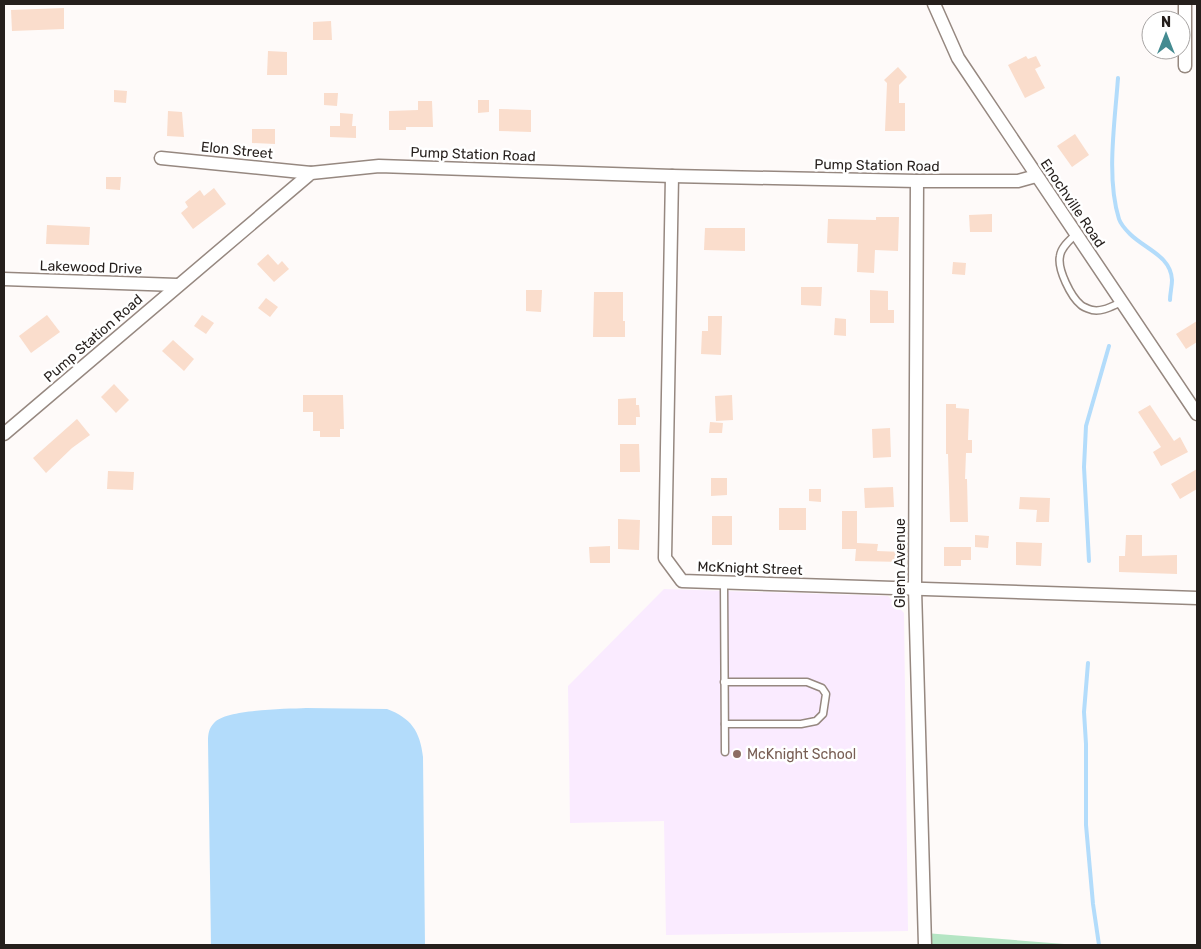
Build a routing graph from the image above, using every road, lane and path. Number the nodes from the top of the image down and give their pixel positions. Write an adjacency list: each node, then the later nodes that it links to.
1 (934, 4): 7 (street, Enochville Road)
2 (1185, 4): 3 (street)
3 (1185, 66)
4 (160, 158): 5 (street, Elon Street)
5 (311, 172): 6 (street, Pump Station Road); 11 (street, Pump Station Road)
6 (672, 176): 8 (street, Pump Station Road); 15 (street, McKnight Street)
7 (1036, 176): 8 (street, Pump Station Road); 9 (street, Enochville Road)
8 (917, 182): 16 (street, Glenn Avenue)
9 (1076, 234): 12 (street, Enochville Road); 12 (lane)
10 (4, 279): 11 (street, Lakewood Drive)
11 (176, 285): 14 (street, Pump Station Road)
12 (1122, 302): 13 (street, Enochville Road)
13 (1195, 406)
14 (4, 434)
15 (724, 582): 16 (street, McKnight Street); 18 (lane)
16 (915, 589): 17 (street, McKnight Street); 21 (street, Glenn Avenue)
17 (1197, 598)
18 (724, 682): 19 (lane); 19 (lane)
19 (724, 724): 20 (lane)
20 (725, 752)
21 (925, 945)

